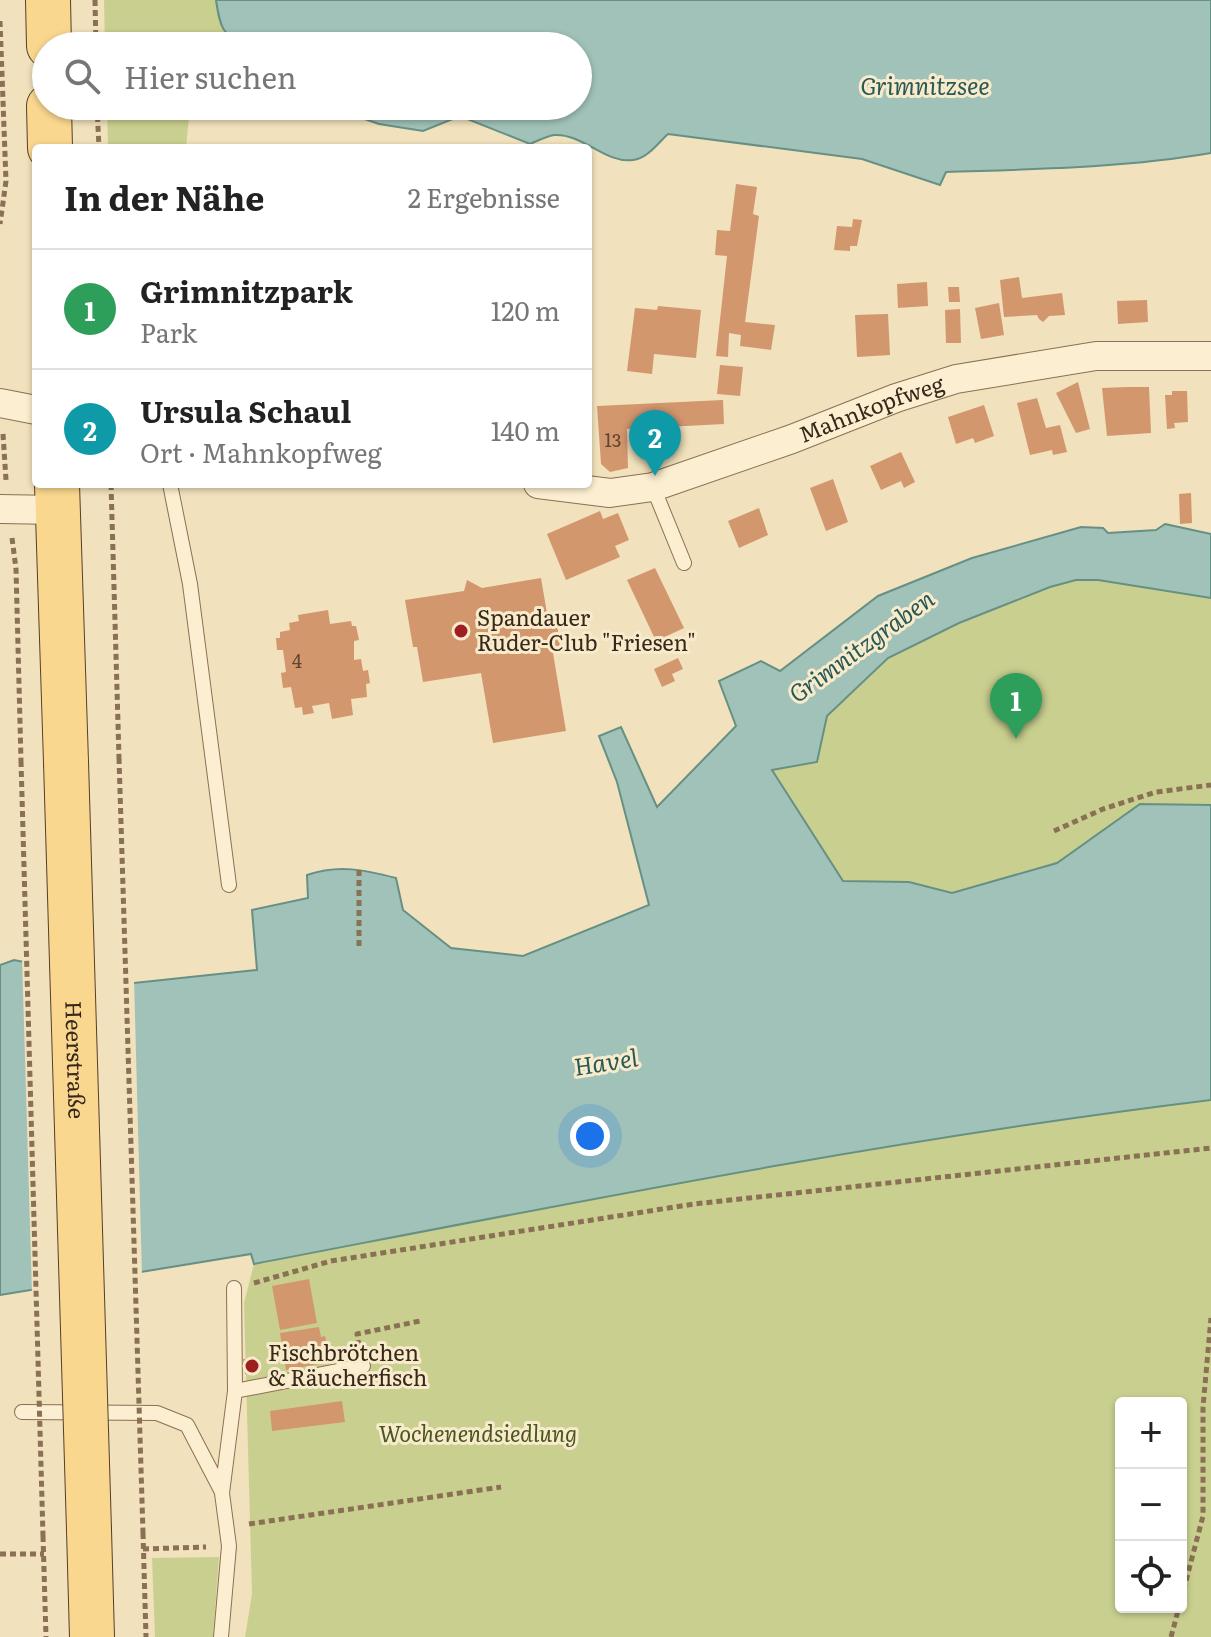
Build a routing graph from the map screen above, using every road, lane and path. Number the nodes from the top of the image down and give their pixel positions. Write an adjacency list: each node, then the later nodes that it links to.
1 (48, 0): 4 (main road)
2 (95, 0): 5 (path)
3 (0, 21): 10 (path)
4 (49, 32)
5 (96, 32)
6 (49, 120): 8 (main road)
7 (98, 120): 9 (path)
8 (50, 144)
9 (99, 144)
10 (0, 224)
11 (1211, 356): 14 (street, Mahnkopfweg)
12 (32, 410): 13 (street)
13 (1, 412): 19 (path)
14 (653, 487): 17 (street, Mahnkopfweg); 20 (lane)
15 (111, 488): 36 (path, bridge)
16 (171, 488): 24 (lane)
17 (570, 488)
18 (58, 497): 19 (street); 42 (main road, Heerstraße, bridge)
19 (6, 508): 38 (path, bridge)
20 (684, 563)
21 (1211, 785): 22 (path)
22 (1054, 831)
23 (359, 868): 25 (path)
24 (229, 885)
25 (359, 946)
26 (1211, 1148): 27 (path)
27 (234, 1288): 31 (lane)
28 (1211, 1318): 39 (path)
29 (420, 1321): 30 (path)
30 (363, 1366): 31 (lane)
31 (235, 1391): 34 (lane)
32 (22, 1412): 34 (lane)
33 (501, 1487): 35 (path)
34 (222, 1493): 35 (lane)
35 (229, 1546): 36 (path); 44 (lane)
36 (143, 1549): 43 (path)
37 (0, 1554): 38 (path)
38 (44, 1554): 41 (path)
39 (1187, 1577)
40 (1177, 1613): 45 (path)
41 (46, 1637)
42 (92, 1637)
43 (146, 1637)
44 (221, 1637)
45 (1171, 1637)

